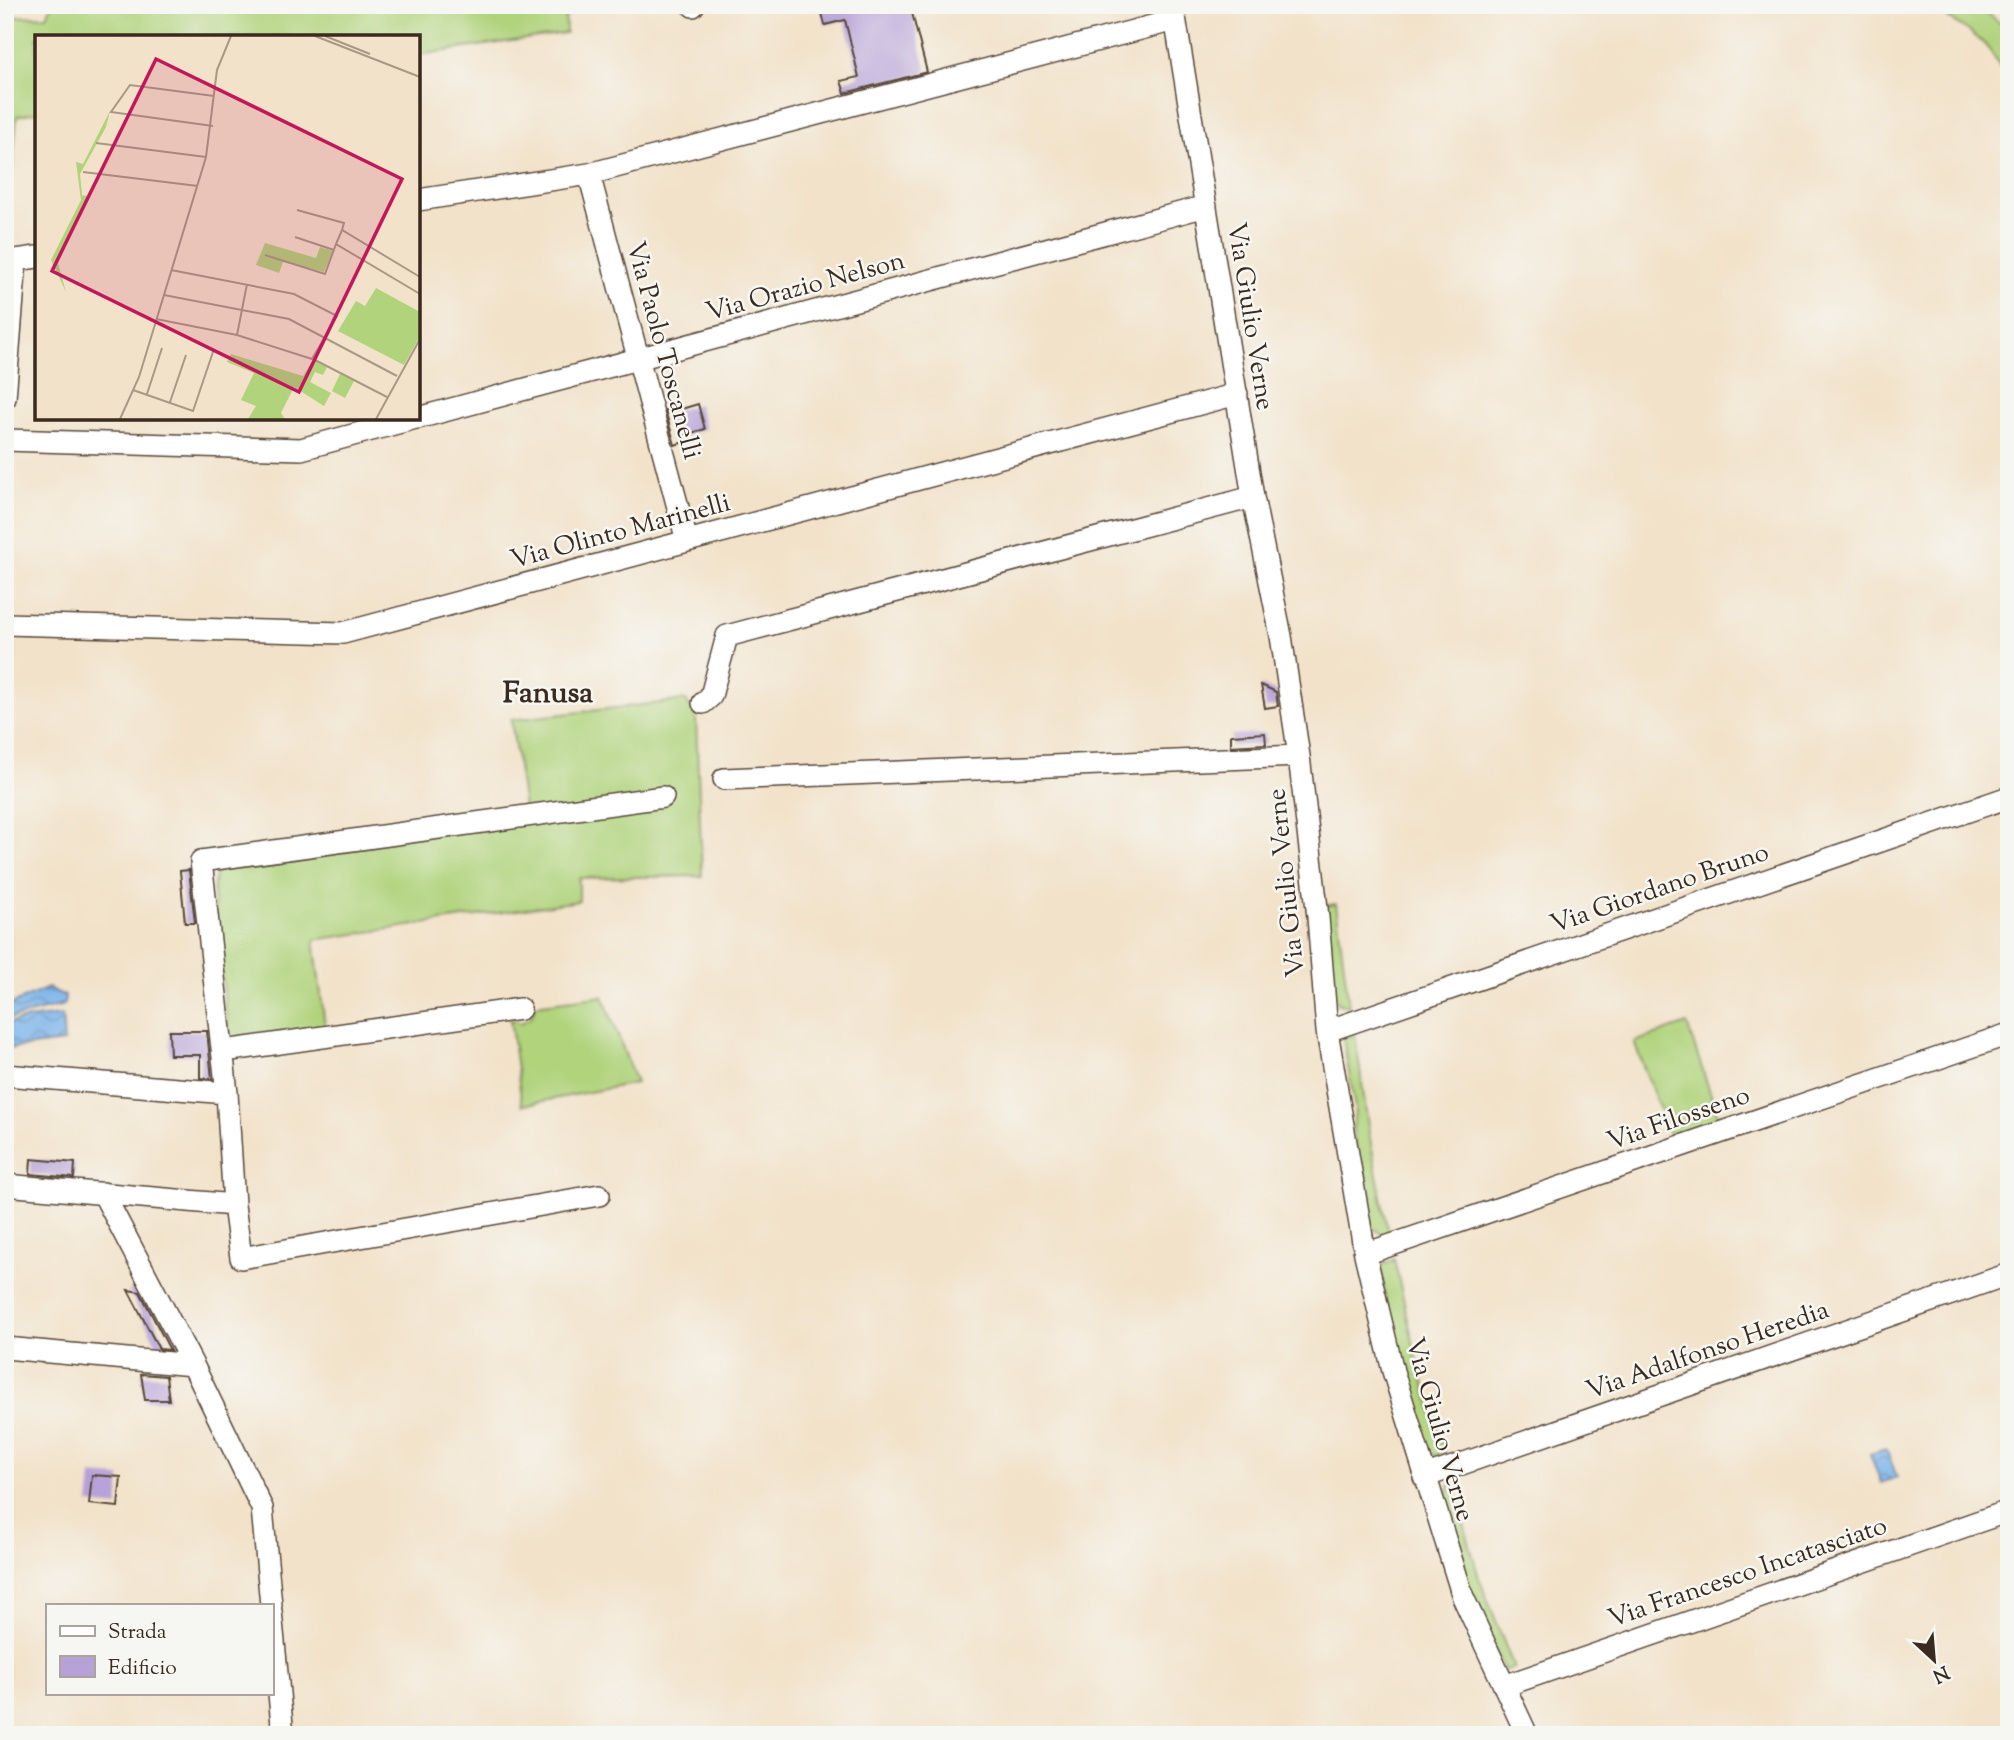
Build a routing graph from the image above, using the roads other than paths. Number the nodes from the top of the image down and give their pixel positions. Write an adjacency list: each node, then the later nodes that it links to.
1 (1174, 12): 2 (street); 4 (street, Via Giulio Verne)
2 (589, 174): 3 (street); 6 (street, Via Paolo Toscanelli)
3 (420, 200)
4 (1206, 206): 6 (street, Via Orazio Nelson); 7 (street, Via Giulio Verne)
5 (35, 257): 8 (street)
6 (639, 358): 9 (street, Via Orazio Nelson); 13 (street, Via Paolo Toscanelli)
7 (1237, 394): 12 (street, Via Giulio Verne); 13 (street, Via Olinto Marinelli)
8 (5, 398)
9 (420, 417)
10 (410, 420): 11 (street, Via Orazio Nelson)
11 (5, 440)
12 (1253, 497): 15 (street); 16 (street, Via Giulio Verne)
13 (687, 541): 14 (street, Via Olinto Marinelli)
14 (5, 624)
15 (703, 702)
16 (1299, 756): 17 (street); 21 (street, Via Giulio Verne)
17 (724, 779)
18 (663, 797): 23 (street)
19 (2009, 797): 21 (street, Via Giordano Bruno)
20 (520, 1009): 23 (street)
21 (1327, 1031): 30 (street, Via Giulio Verne)
22 (2009, 1034): 30 (street, Via Filosseno)
23 (224, 1051): 25 (street)
24 (5, 1075): 25 (street)
25 (227, 1093): 29 (street)
26 (5, 1185): 27 (street)
27 (103, 1193): 29 (street); 33 (street)
28 (599, 1195): 29 (street)
29 (234, 1205)
30 (1365, 1254): 34 (street, Via Giulio Verne)
31 (2009, 1274): 34 (street, Via Adalfonso Heredia)
32 (5, 1348): 33 (street)
33 (193, 1364): 36 (street)
34 (1424, 1478): 38 (street, Via Giulio Verne)
35 (2009, 1511): 38 (street, Via Francesco Incatasciato)
36 (271, 1604)
37 (273, 1634): 39 (street)
38 (1504, 1686): 40 (street, Via Giulio Verne)
39 (282, 1735)
40 (1527, 1735)

